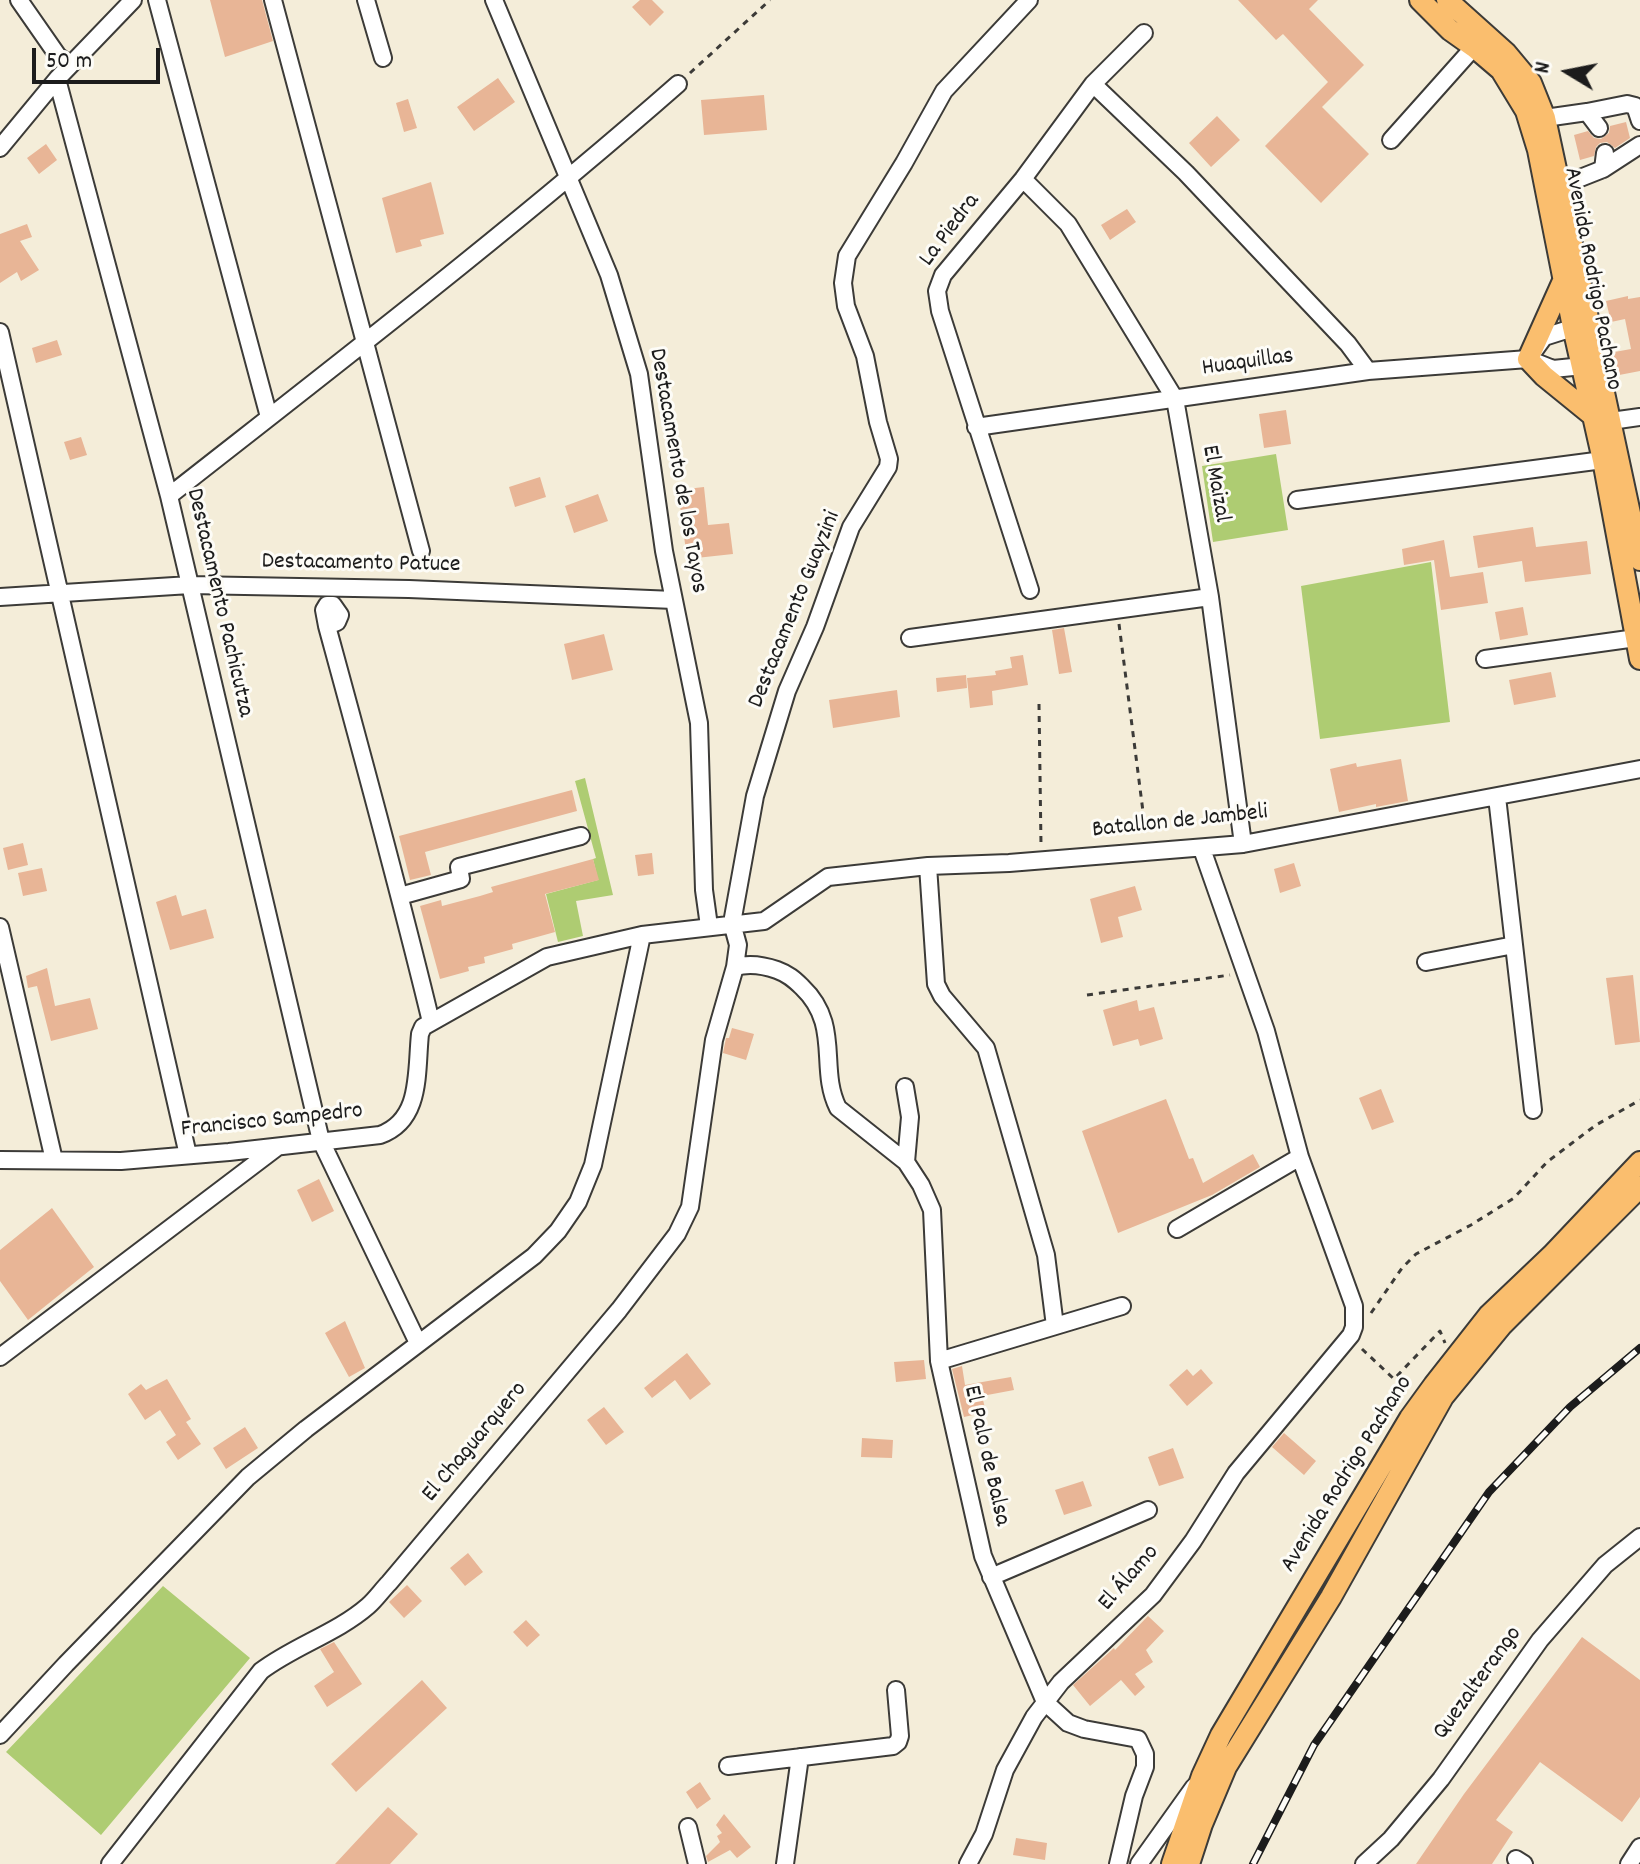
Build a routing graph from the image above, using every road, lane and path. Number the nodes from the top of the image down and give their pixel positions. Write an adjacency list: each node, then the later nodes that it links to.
1 (19, 0): 14 (street)
2 (133, 0): 14 (street)
3 (157, 0): 36 (street)
4 (273, 0): 31 (street)
5 (366, 0): 13 (street)
6 (494, 0): 25 (street, Destacamento de los Tayos)
7 (770, 0): 16 (path)
8 (1029, 0): 67 (street, Destacamento Guayzini)
9 (1420, 0): 12 (main road, Avenida Rodrigo Pachano)
10 (1447, 0): 19 (main road, Avenida Rodrigo Pachano)
11 (1144, 33): 17 (street, La Piedra)
12 (1474, 47): 22 (street); 28 (main road, Avenida Rodrigo Pachano)
13 (383, 58)
14 (70, 65): 15 (street)
15 (57, 79): 24 (street); 41 (street, Destacamento Pachicutza)
16 (678, 84): 25 (street)
17 (1093, 84): 26 (street, La Piedra); 34 (street)
18 (1587, 112): 19 (street); 20 (street); 21 (street)
19 (1545, 118): 27 (main road, Avenida Rodrigo Pachano)
20 (1640, 121)
21 (1599, 128)
22 (1391, 140)
23 (1640, 145): 27 (street)
24 (0, 148)
25 (570, 179): 31 (street); 51 (street, Destacamento de los Tayos)
26 (1023, 179): 35 (street, El Maizal); 39 (street, La Piedra)
27 (1560, 186): 29 (main road, Avenida Rodrigo Pachano)
28 (1563, 281): 29 (main road, Avenida Rodrigo Pachano); 32 (main road)
29 (1581, 325): 32 (street); 33 (main road, Avenida Rodrigo Pachano)
30 (0, 332): 48 (street)
31 (364, 344): 36 (street); 44 (street)
32 (1528, 359): 33 (street, Huaquillas); 34 (street, Huaquillas); 38 (main road)
33 (1590, 366): 38 (main road, Avenida Rodrigo Pachano)
34 (1368, 371): 35 (street, Huaquillas)
35 (1175, 399): 39 (street, Huaquillas); 50 (street, El Maizal)
36 (269, 417): 41 (street)
37 (1640, 417): 38 (street)
38 (1601, 418): 40 (main road, Avenida Rodrigo Pachano); 43 (main road, Avenida Rodrigo Pachano)
39 (976, 427): 47 (street, La Piedra)
40 (1603, 460): 42 (street); 55 (main road, Avenida Rodrigo Pachano)
41 (169, 496): 46 (street, Destacamento Pachicutza)
42 (1297, 500)
43 (1637, 527): 45 (main road, Avenida Rodrigo Pachano)
44 (421, 551)
45 (1640, 560)
46 (190, 585): 48 (street, Destacamento Patuce); 51 (street, Destacamento Patuce); 80 (street, Destacamento Pachicutza)
47 (1030, 590)
48 (59, 592): 49 (street, Destacamento Patuce); 82 (street)
49 (0, 597)
50 (1210, 597): 52 (street); 61 (street, El Maizal)
51 (674, 600): 68 (street, Destacamento de los Tayos)
52 (1117, 611): 54 (street); 63 (path)
53 (327, 626): 66 (street)
54 (910, 638)
55 (1638, 648): 56 (street)
56 (1485, 659)
57 (1039, 704): 64 (path)
58 (1640, 769): 59 (street, Batallon de Jambeli)
59 (1497, 797): 61 (street, Batallon de Jambeli); 71 (street)
60 (581, 836): 66 (street)
61 (1243, 844): 62 (street, Batallon de Jambeli)
62 (1202, 849): 63 (street, Batallon de Jambeli); 74 (street)
63 (1148, 850): 64 (street, Batallon de Jambeli)
64 (1041, 861): 65 (street, Batallon de Jambeli)
65 (928, 866): 67 (street, Batallon de Jambeli); 90 (street)
66 (400, 896): 76 (street)
67 (732, 923): 68 (street); 73 (street, Destacamento Guayzini)
68 (709, 926): 70 (street)
69 (0, 927): 85 (street)
70 (642, 935): 76 (street); 92 (street)
71 (1514, 945): 72 (street); 79 (street)
72 (1426, 962)
73 (735, 967): 86 (street, El Palo de Balsa); 107 (street, El Chaguarquero)
74 (1245, 972): 75 (path); 83 (street)
75 (1087, 995)
76 (431, 1022): 80 (street, Francisco Sampedro)
77 (905, 1087): 86 (street)
78 (1640, 1100): 91 (path)
79 (1533, 1110)
80 (321, 1141): 81 (street, Francisco Sampedro); 92 (street, Destacamento Pachicutza)
81 (278, 1147): 82 (street, Francisco Sampedro); 93 (street)
82 (188, 1155): 85 (street, Francisco Sampedro)
83 (1300, 1157): 88 (street); 91 (street)
84 (0, 1160): 85 (street, Francisco Sampedro)
85 (54, 1160)
86 (906, 1162): 95 (street, El Palo de Balsa)
87 (1638, 1174): 94 (main road, Avenida Rodrigo Pachano); 114 (main road, Avenida Rodrigo Pachano)
88 (1177, 1229)
89 (1122, 1306): 90 (street)
90 (1055, 1326): 95 (street)
91 (1351, 1335): 94 (path); 100 (street, El Álamo)
92 (418, 1343): 101 (street)
93 (0, 1357)
94 (1453, 1360): 104 (main road, Avenida Rodrigo Pachano)
95 (939, 1361): 98 (street, El Palo de Balsa)
96 (1148, 1510): 98 (street)
97 (1640, 1537): 115 (street, Quezalterango)
98 (991, 1577): 100 (street, El Palo de Balsa)
99 (896, 1690): 102 (street)
100 (1045, 1702): 110 (street, El Álamo); 111 (street, El Palo de Balsa)
101 (0, 1735)
102 (800, 1757): 103 (street); 109 (street)
103 (728, 1766)
104 (1202, 1776): 112 (street); 113 (main road, Avenida Rodrigo Pachano)
105 (688, 1827): 108 (street)
106 (1640, 1847): 116 (street)
107 (110, 1864)
108 (697, 1864)
109 (785, 1864)
110 (968, 1864)
111 (1118, 1864)
112 (1139, 1864)
113 (1172, 1864)
114 (1189, 1864)
115 (1364, 1864)
116 (1629, 1864)

